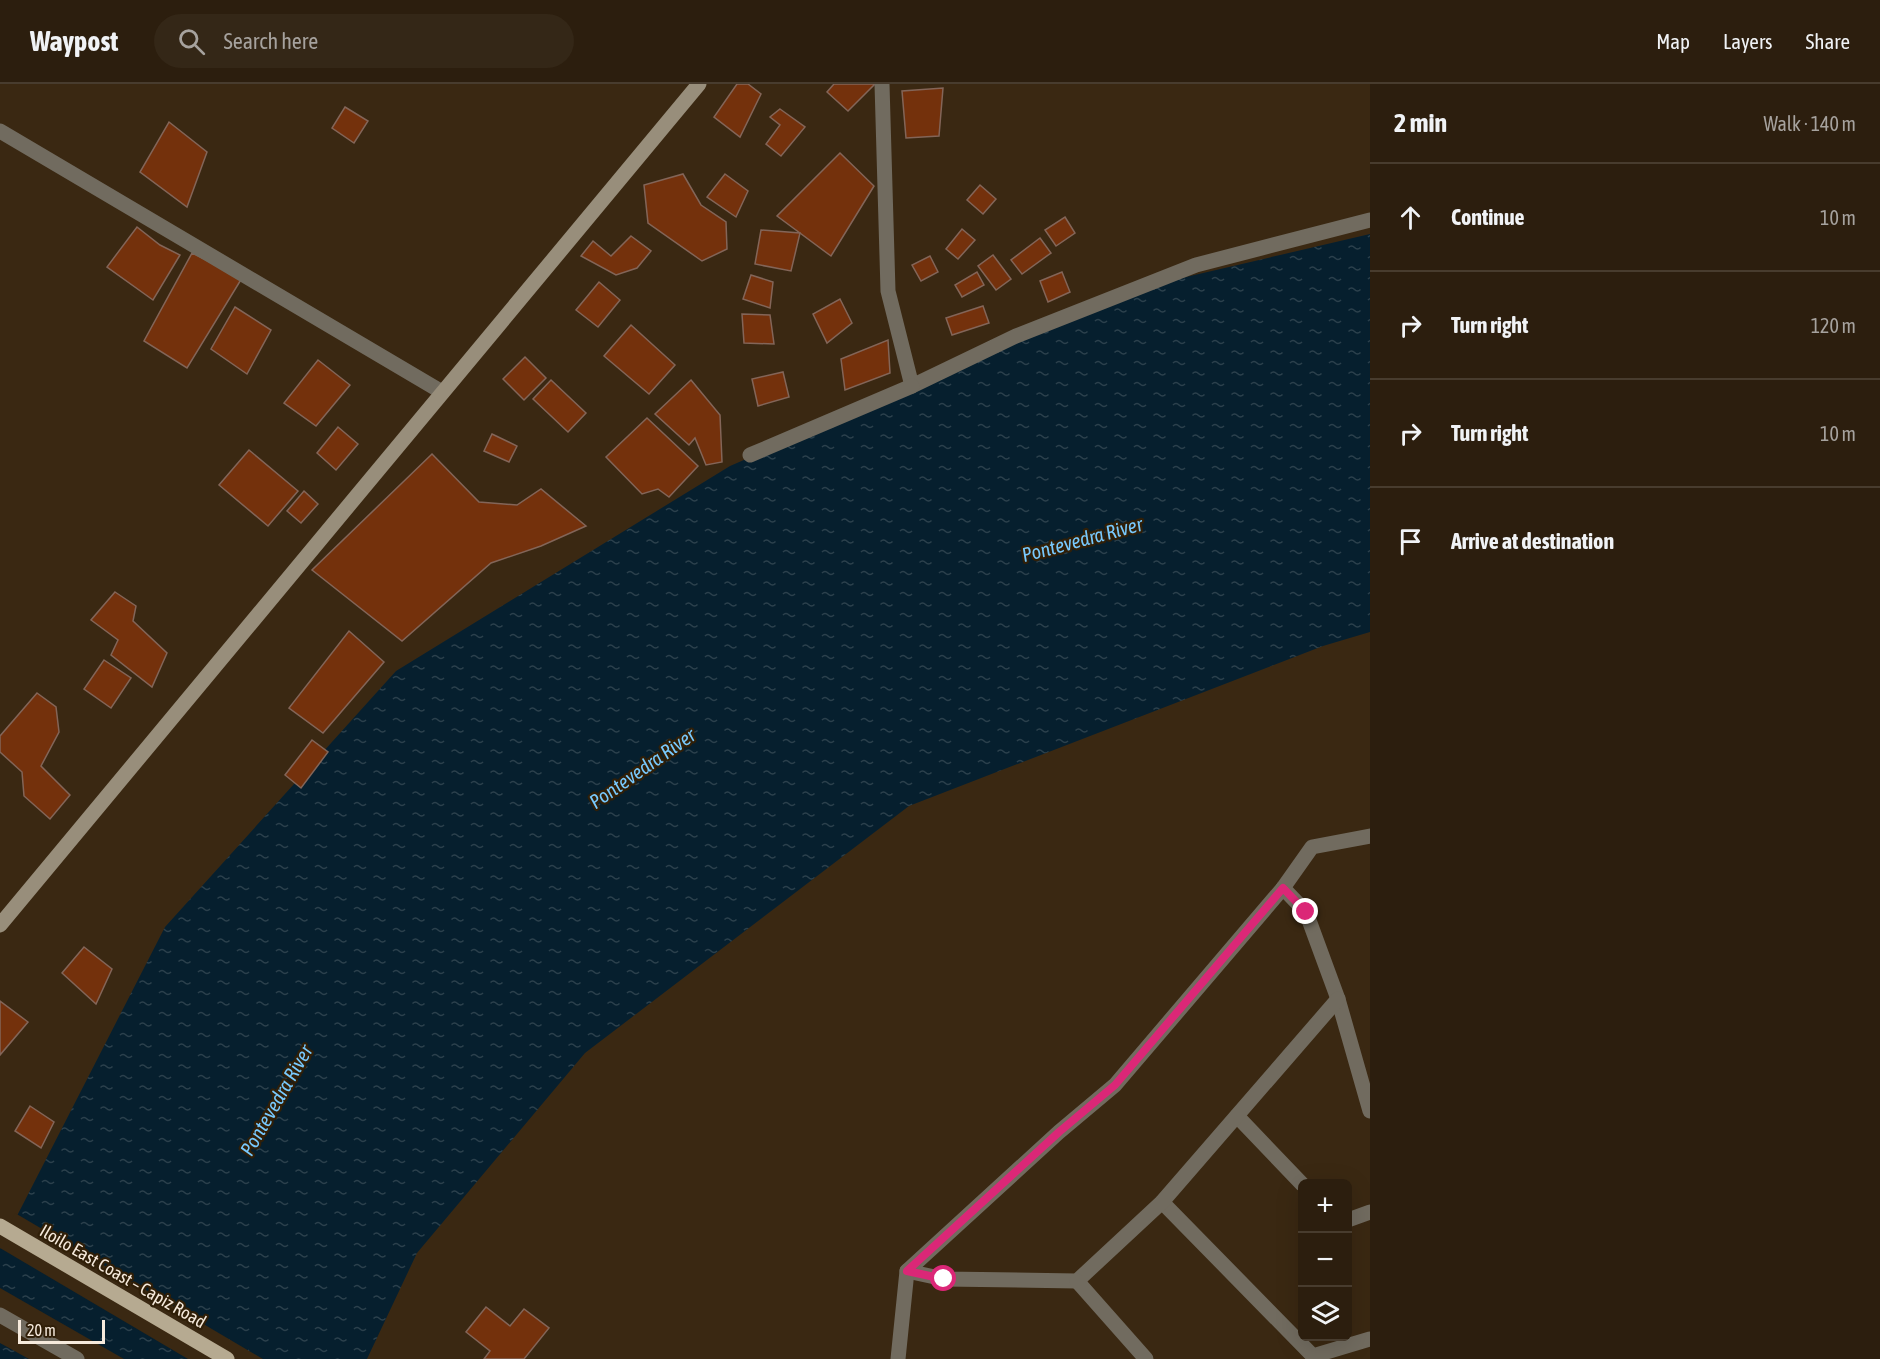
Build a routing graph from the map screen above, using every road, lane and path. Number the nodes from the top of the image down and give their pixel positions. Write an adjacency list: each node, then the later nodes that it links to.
1 (699, 84): 6 (main road)
2 (882, 84): 5 (street)
3 (0, 131): 6 (street)
4 (1370, 220): 5 (street)
5 (912, 386): 7 (street)
6 (442, 392): 10 (main road)
7 (750, 455)
8 (1370, 836): 9 (street)
9 (1283, 888): 11 (street); 19 (street)
10 (0, 925)
11 (1338, 999): 12 (street); 13 (street)
12 (1370, 1111)
13 (1237, 1116): 14 (street); 15 (street)
14 (1298, 1180)
15 (1162, 1202): 20 (street); 22 (street)
16 (1370, 1212): 17 (street)
17 (1352, 1218)
18 (0, 1226): 24 (main road, Iloilo East Coast – Capiz Road)
19 (907, 1271): 20 (street); 25 (street)
20 (1077, 1281): 26 (street)
21 (0, 1315): 23 (street)
22 (1370, 1339)
23 (77, 1359)
24 (226, 1359)
25 (898, 1359)
26 (1146, 1359)

